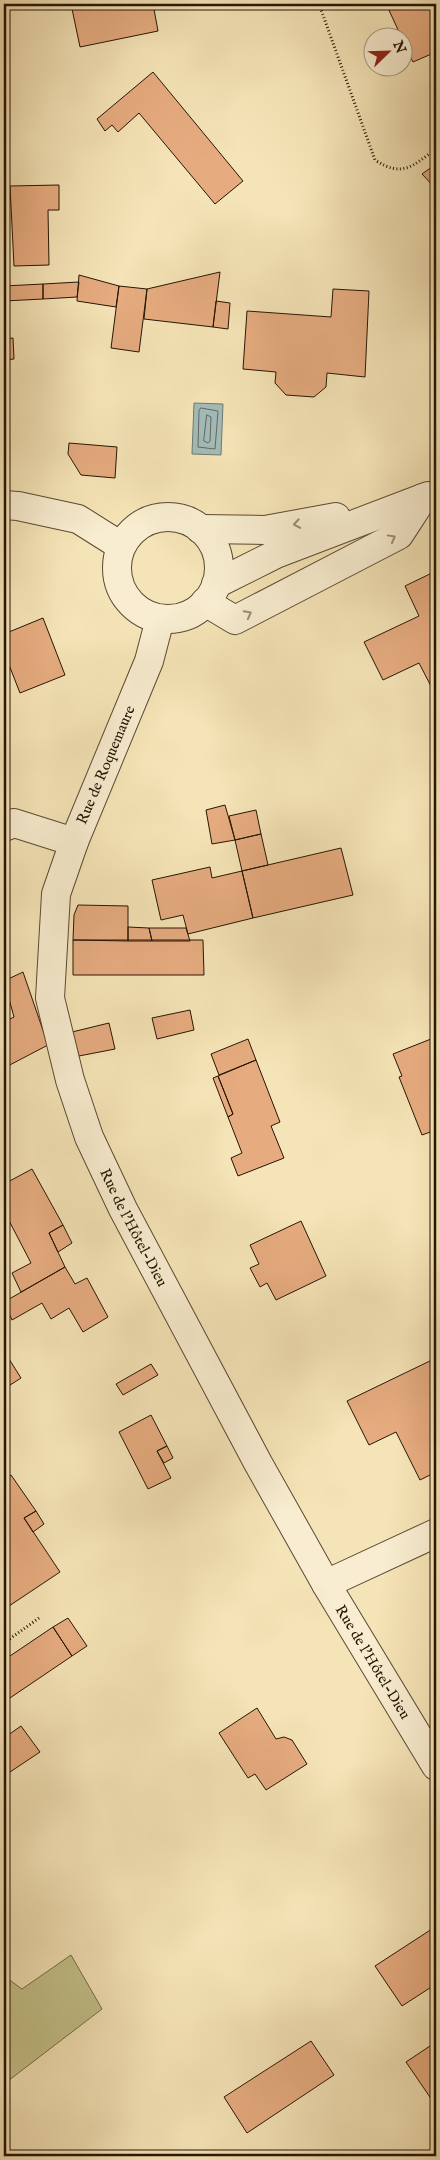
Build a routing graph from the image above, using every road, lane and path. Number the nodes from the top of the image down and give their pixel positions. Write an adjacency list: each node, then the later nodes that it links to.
1 (319, 4): 2 (path)
2 (436, 150)
3 (430, 495): 5 (street); 8 (street, one-way to 3)
4 (4, 505): 7 (street)
5 (396, 506): 6 (street, one-way to 6); 8 (street)
6 (200, 529): 7 (street); 8 (street)
7 (121, 546): 9 (street)
8 (211, 593): 9 (street)
9 (160, 619): 11 (street, Rue de Roquemaure)
10 (4, 827): 11 (street, Rue de Roquemaure)
11 (74, 842): 13 (street, Rue de l'Hôtel-Dieu)
12 (436, 1533): 13 (street)
13 (326, 1584): 16 (street, Rue de l'Hôtel-Dieu)
14 (39, 1618): 15 (path)
15 (4, 1643)
16 (436, 1766)

